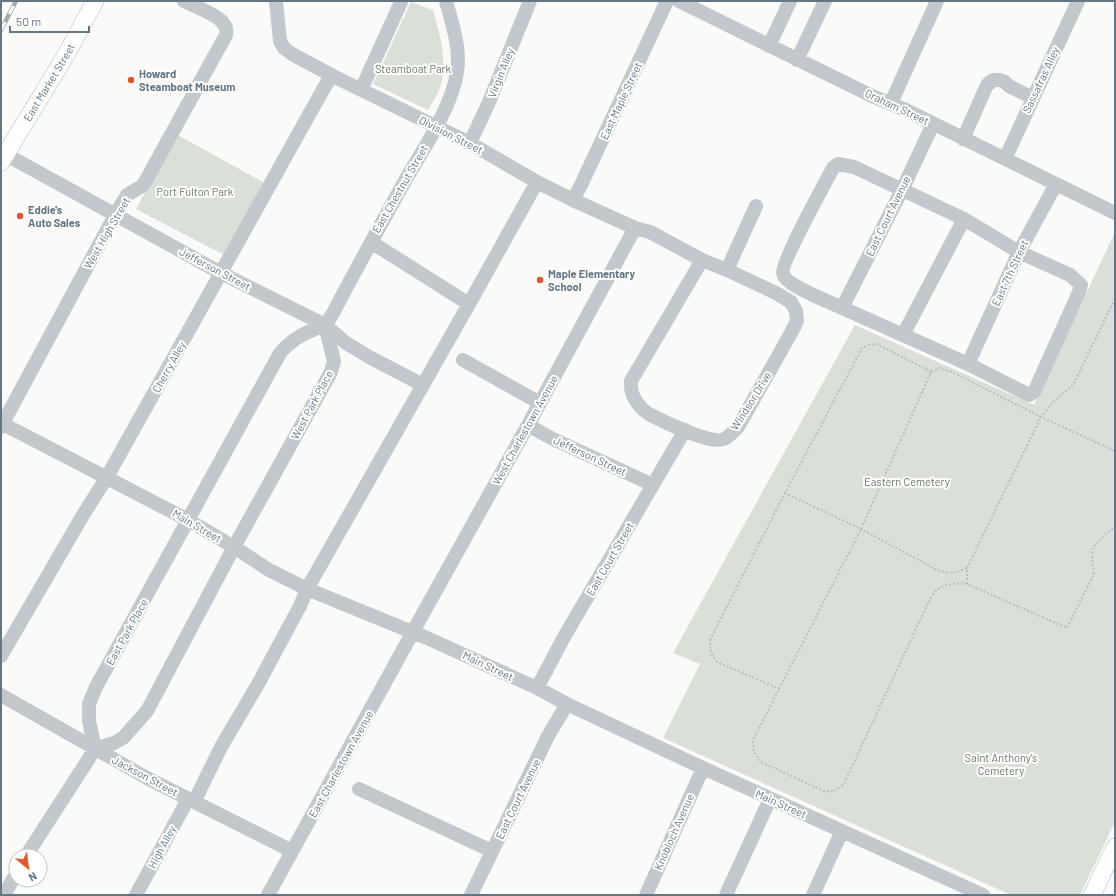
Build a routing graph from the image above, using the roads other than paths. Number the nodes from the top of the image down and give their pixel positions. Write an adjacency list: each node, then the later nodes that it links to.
1 (95, 1): 23 (main road, East Market Street)
2 (184, 1): 31 (street, West High Street)
3 (276, 1): 15 (street, Division Street)
4 (446, 1): 20 (street, East Chestnut Street)
5 (530, 1): 22 (street, Virgin Alley)
6 (667, 1): 28 (street, East Maple Street)
7 (679, 1): 13 (street, Graham Street)
8 (790, 1): 13 (street)
9 (825, 1): 14 (street)
10 (937, 1): 18 (street)
11 (1078, 1): 17 (street, Sassafras Alley)
12 (402, 2): 16 (street)
13 (769, 46): 14 (street, Graham Street)
14 (797, 60): 18 (street, Graham Street)
15 (333, 76): 16 (street, Division Street); 38 (street, Cherry Alley)
16 (362, 90): 20 (street, Division Street)
17 (1033, 98): 21 (street); 24 (street, Sassafras Alley)
18 (891, 103): 19 (street, Graham Street)
19 (933, 124): 21 (street, Graham Street); 27 (street, East Court Avenue)
20 (436, 127): 22 (street, Division Street); 34 (street, East Chestnut Street)
21 (963, 139): 24 (street, Graham Street)
22 (470, 143): 25 (street, Division Street)
23 (3, 158): 31 (street, Jefferson Street)
24 (1005, 159): 26 (street, Graham Street)
25 (537, 182): 28 (street, Division Street); 39 (street, High Alley)
26 (1056, 184): 30 (street, Graham Street); 35 (street, East 7th Street)
27 (902, 190): 32 (street); 40 (street, East Court Avenue); 40 (street)
28 (573, 200): 33 (street, Division Street)
29 (756, 206): 37 (street)
30 (1115, 213)
31 (115, 215): 38 (street, Jefferson Street); 47 (street, West High Street)
32 (964, 219): 35 (street); 42 (street)
33 (635, 228): 36 (street, Windsor Drive); 46 (street, West Charlestown Avenue)
34 (371, 242): 39 (street); 41 (street, East Chestnut Street)
35 (1019, 252): 44 (street, East 7th Street); 44 (street)
36 (702, 260): 37 (street, Windsor Drive); 49 (street, Windsor Drive)
37 (727, 270): 49 (street, Windsor Drive)
38 (220, 273): 41 (street, Jefferson Street); 50 (street, Cherry Alley)
39 (469, 304): 45 (street, High Alley)
40 (842, 308): 42 (street)
41 (325, 325): 45 (street, Jefferson Street); 52 (street); 53 (street, West Park Place)
42 (903, 336): 44 (street)
43 (463, 360): 46 (street)
44 (968, 364)
45 (423, 385): 54 (street, High Alley)
46 (540, 403): 48 (street, West Charlestown Avenue)
47 (2, 424): 50 (street, Main Street)
48 (528, 426): 51 (street, Jefferson Street); 55 (street, West Charlestown Avenue)
49 (685, 430): 51 (street, East Court Street)
50 (107, 477): 52 (street, Main Street); 56 (street, Cherry Alley)
51 (653, 485): 57 (street, East Court Street)
52 (188, 520): 53 (street, Main Street); 60 (street, East Park Place)
53 (234, 547): 54 (street, Main Street); 60 (street)
54 (307, 589): 55 (street, Main Street); 64 (street, High Alley)
55 (413, 632): 57 (street, Main Street); 68 (street, East Charlestown Avenue)
56 (1, 656)
57 (537, 688): 59 (street, Main Street)
58 (1, 695): 60 (street, Jackson Street)
59 (566, 704): 61 (street, Main Street); 69 (street, East Court Avenue)
60 (95, 749): 64 (street, Jackson Street); 67 (street)
61 (703, 768): 63 (street, Main Street); 73 (street, Knobloch Avenue)
62 (359, 789): 69 (street)
63 (770, 799): 65 (street, Main Street); 74 (street)
64 (191, 800): 68 (street, Jackson Street); 70 (street, High Alley)
65 (842, 831): 75 (street); 76 (street, Main Street)
66 (1115, 847): 77 (main road)
67 (31, 848)
68 (292, 851): 71 (street, East Charlestown Avenue)
69 (492, 851): 72 (street, East Court Avenue)
70 (136, 895)
71 (268, 895)
72 (471, 895)
73 (646, 895)
74 (726, 895)
75 (814, 895)
76 (983, 895)
77 (1092, 895)

